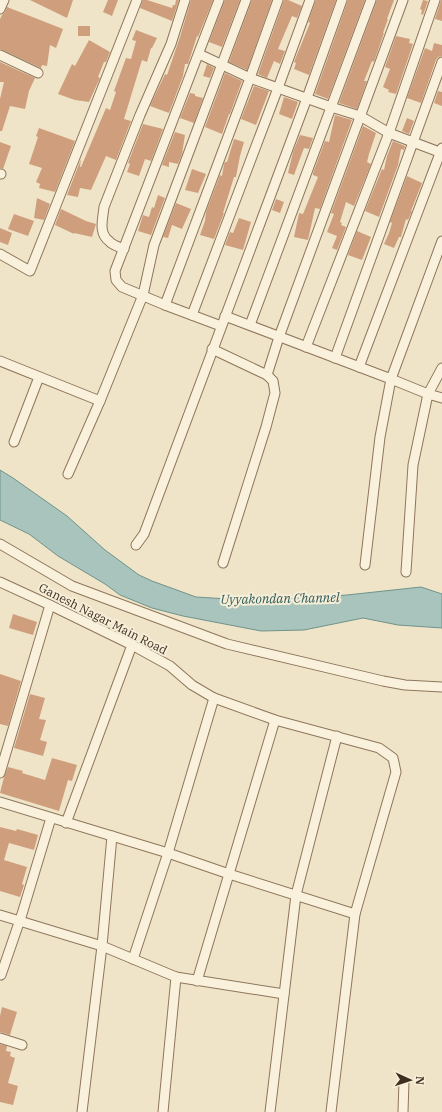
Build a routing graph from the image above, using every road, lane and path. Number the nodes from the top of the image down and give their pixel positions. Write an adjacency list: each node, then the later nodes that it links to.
1 (4, 0): 12 (street)
2 (137, 0): 28 (street)
3 (185, 0): 27 (street)
4 (219, 0): 13 (street)
5 (246, 0): 16 (street)
6 (278, 0): 18 (street)
7 (310, 0): 19 (street)
8 (342, 0): 20 (street)
9 (371, 0): 21 (street)
10 (404, 0): 22 (street)
11 (435, 0): 23 (street)
12 (0, 9)
13 (199, 54): 16 (street); 27 (street)
14 (0, 55): 17 (street)
15 (442, 62): 24 (street)
16 (222, 64): 18 (street); 29 (street)
17 (38, 73)
18 (250, 78): 19 (street); 30 (street)
19 (278, 88): 20 (street); 31 (street)
20 (306, 98): 21 (street); 32 (street)
21 (331, 107): 22 (street); 34 (street)
22 (360, 116): 23 (street); 35 (street)
23 (389, 133): 24 (street); 36 (street)
24 (413, 142): 25 (street); 38 (street)
25 (441, 151): 40 (street)
26 (442, 241): 44 (street)
27 (124, 249): 29 (street)
28 (0, 254)
29 (143, 295): 30 (street); 47 (street)
30 (165, 305): 31 (street)
31 (192, 315): 33 (street)
32 (224, 316): 33 (street); 34 (street)
33 (221, 326): 37 (street)
34 (250, 326): 35 (street)
35 (279, 337): 36 (street); 42 (street)
36 (306, 347): 38 (street)
37 (212, 349): 42 (street); 51 (street)
38 (335, 358): 40 (street)
39 (0, 361): 43 (street)
40 (359, 367): 44 (street)
41 (442, 368): 45 (street)
42 (267, 375): 52 (street)
43 (39, 376): 47 (street); 48 (street)
44 (391, 379): 45 (street); 53 (street)
45 (428, 394): 46 (street); 54 (street)
46 (442, 398)
47 (100, 401): 49 (street)
48 (14, 442)
49 (68, 474)
50 (0, 544): 58 (street)
51 (136, 545)
52 (223, 563)
53 (365, 565)
54 (406, 572)
55 (0, 582): 56 (street, Ganesh Nagar Main Road)
56 (50, 605): 57 (street, Ganesh Nagar Main Road); 64 (street)
57 (132, 645): 61 (street, Ganesh Nagar Main Road); 67 (street)
58 (430, 686): 59 (street); 60 (street)
59 (442, 687)
60 (442, 690)
61 (214, 698): 62 (street, Ganesh Nagar Main Road); 69 (street)
62 (275, 720): 63 (street, Ganesh Nagar Main Road); 70 (street)
63 (337, 736): 71 (street); 72 (street, Ganesh Nagar Main Road)
64 (0, 773)
65 (0, 802): 66 (street)
66 (50, 818): 67 (street); 74 (street)
67 (66, 823): 68 (street)
68 (112, 836): 69 (street); 75 (street)
69 (168, 853): 70 (street); 76 (street)
70 (229, 874): 71 (street); 79 (street)
71 (296, 895): 72 (street); 80 (street)
72 (355, 914): 87 (street)
73 (0, 915): 74 (street)
74 (20, 921): 75 (street); 77 (street)
75 (102, 946): 76 (street); 84 (street)
76 (133, 959): 78 (street)
77 (1, 975)
78 (176, 977): 79 (street); 85 (street)
79 (197, 980): 80 (street)
80 (284, 994): 86 (street)
81 (0, 1038): 82 (street)
82 (22, 1045)
83 (404, 1081): 88 (street)
84 (82, 1112)
85 (163, 1112)
86 (270, 1112)
87 (331, 1112)
88 (402, 1112)

